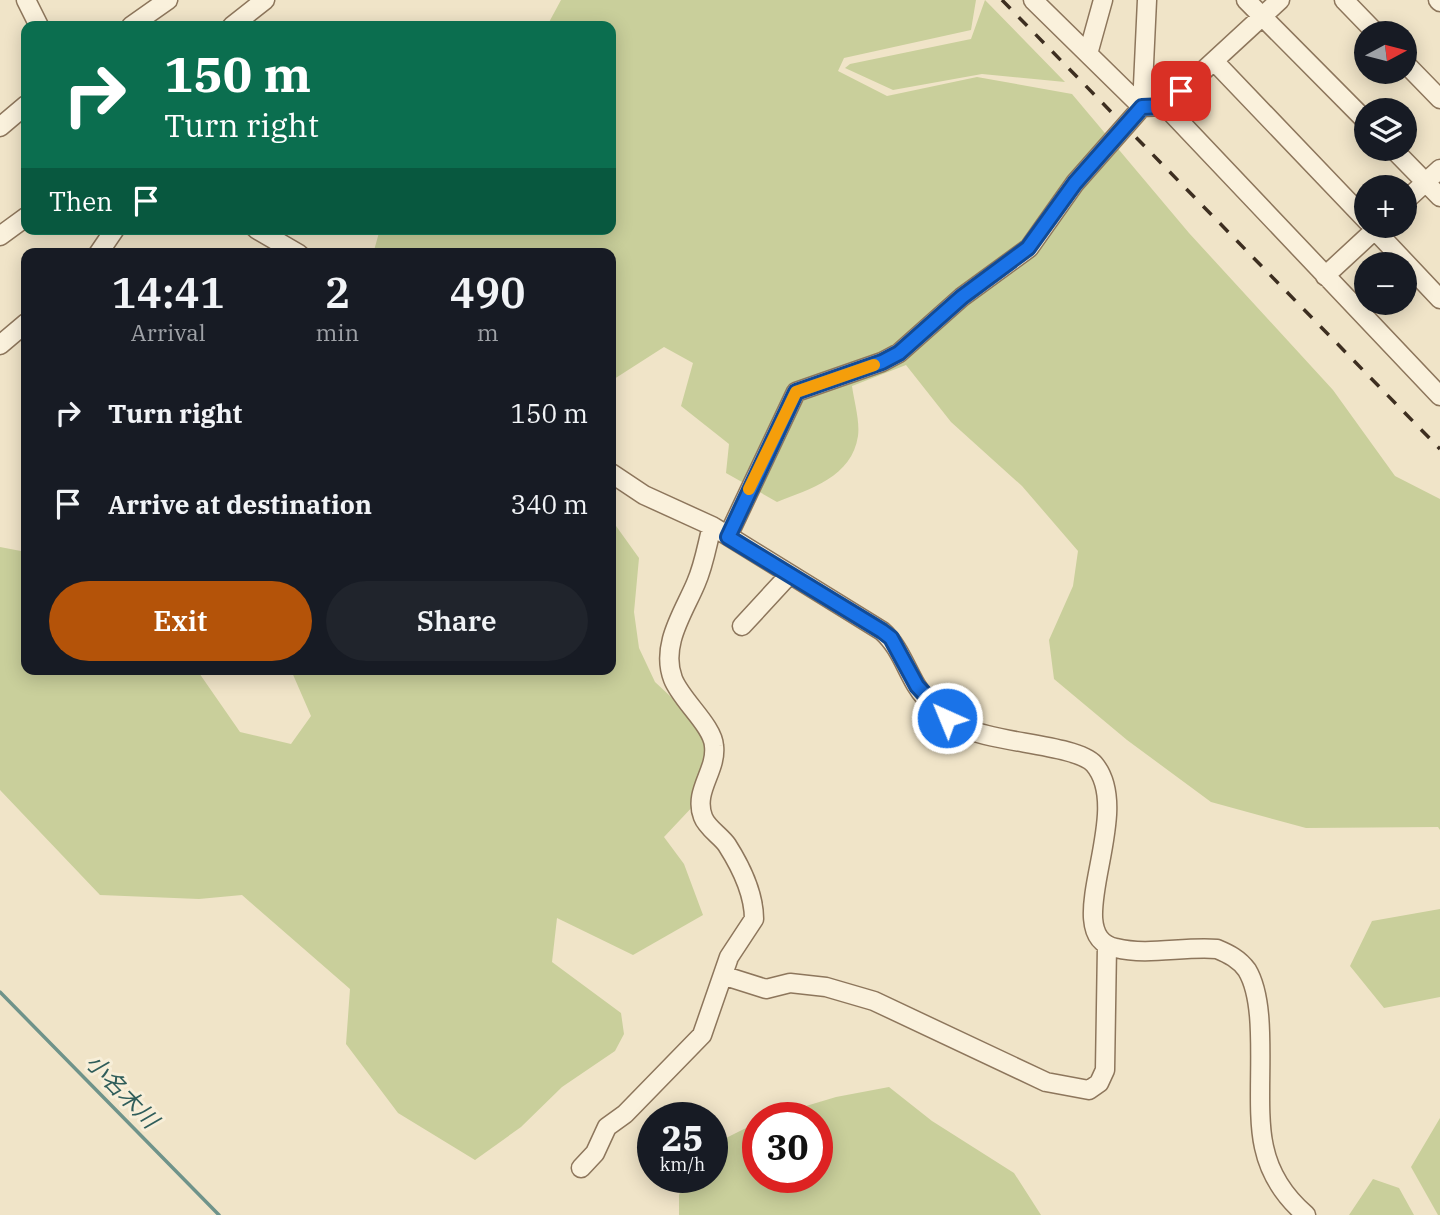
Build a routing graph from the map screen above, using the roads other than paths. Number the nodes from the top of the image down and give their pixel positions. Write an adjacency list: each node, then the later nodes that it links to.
1 (26, 0): 11 (street)
2 (168, 0): 12 (street)
3 (1103, 0): 15 (street)
4 (1147, 0): 20 (street)
5 (1246, 0): 10 (street)
6 (1280, 0): 10 (street)
7 (1344, 0): 14 (street)
8 (1036, 1): 15 (street)
9 (257, 2): 13 (street)
10 (1263, 16): 16 (street); 22 (street)
11 (36, 21)
12 (138, 21)
13 (237, 21)
14 (1364, 21)
15 (1088, 54): 20 (street)
16 (1214, 61): 19 (street); 29 (street)
17 (1418, 76): 18 (street)
18 (1440, 99)
19 (1165, 106): 20 (street); 36 (street)
20 (1142, 107): 43 (street)
21 (21, 109): 23 (street)
22 (1354, 109)
23 (0, 127)
24 (1405, 161): 26 (street)
25 (1440, 169): 26 (street)
26 (1426, 182): 27 (street); 28 (street)
27 (1417, 190)
28 (1440, 197)
29 (1354, 206)
30 (21, 220): 32 (street)
31 (266, 235): 35 (street)
32 (0, 236)
33 (1361, 238): 36 (street)
34 (1384, 238): 37 (street)
35 (289, 248)
36 (1325, 276): 40 (street)
37 (1440, 299)
38 (21, 327): 39 (street)
39 (0, 345)
40 (1440, 396)
41 (616, 476): 42 (street)
42 (712, 526): 43 (street); 47 (street)
43 (728, 537): 44 (street)
44 (790, 574): 45 (street); 46 (street)
45 (743, 626)
46 (1107, 946): 47 (street); 49 (street)
47 (725, 976): 48 (street)
48 (581, 1168)
49 (1306, 1215)

